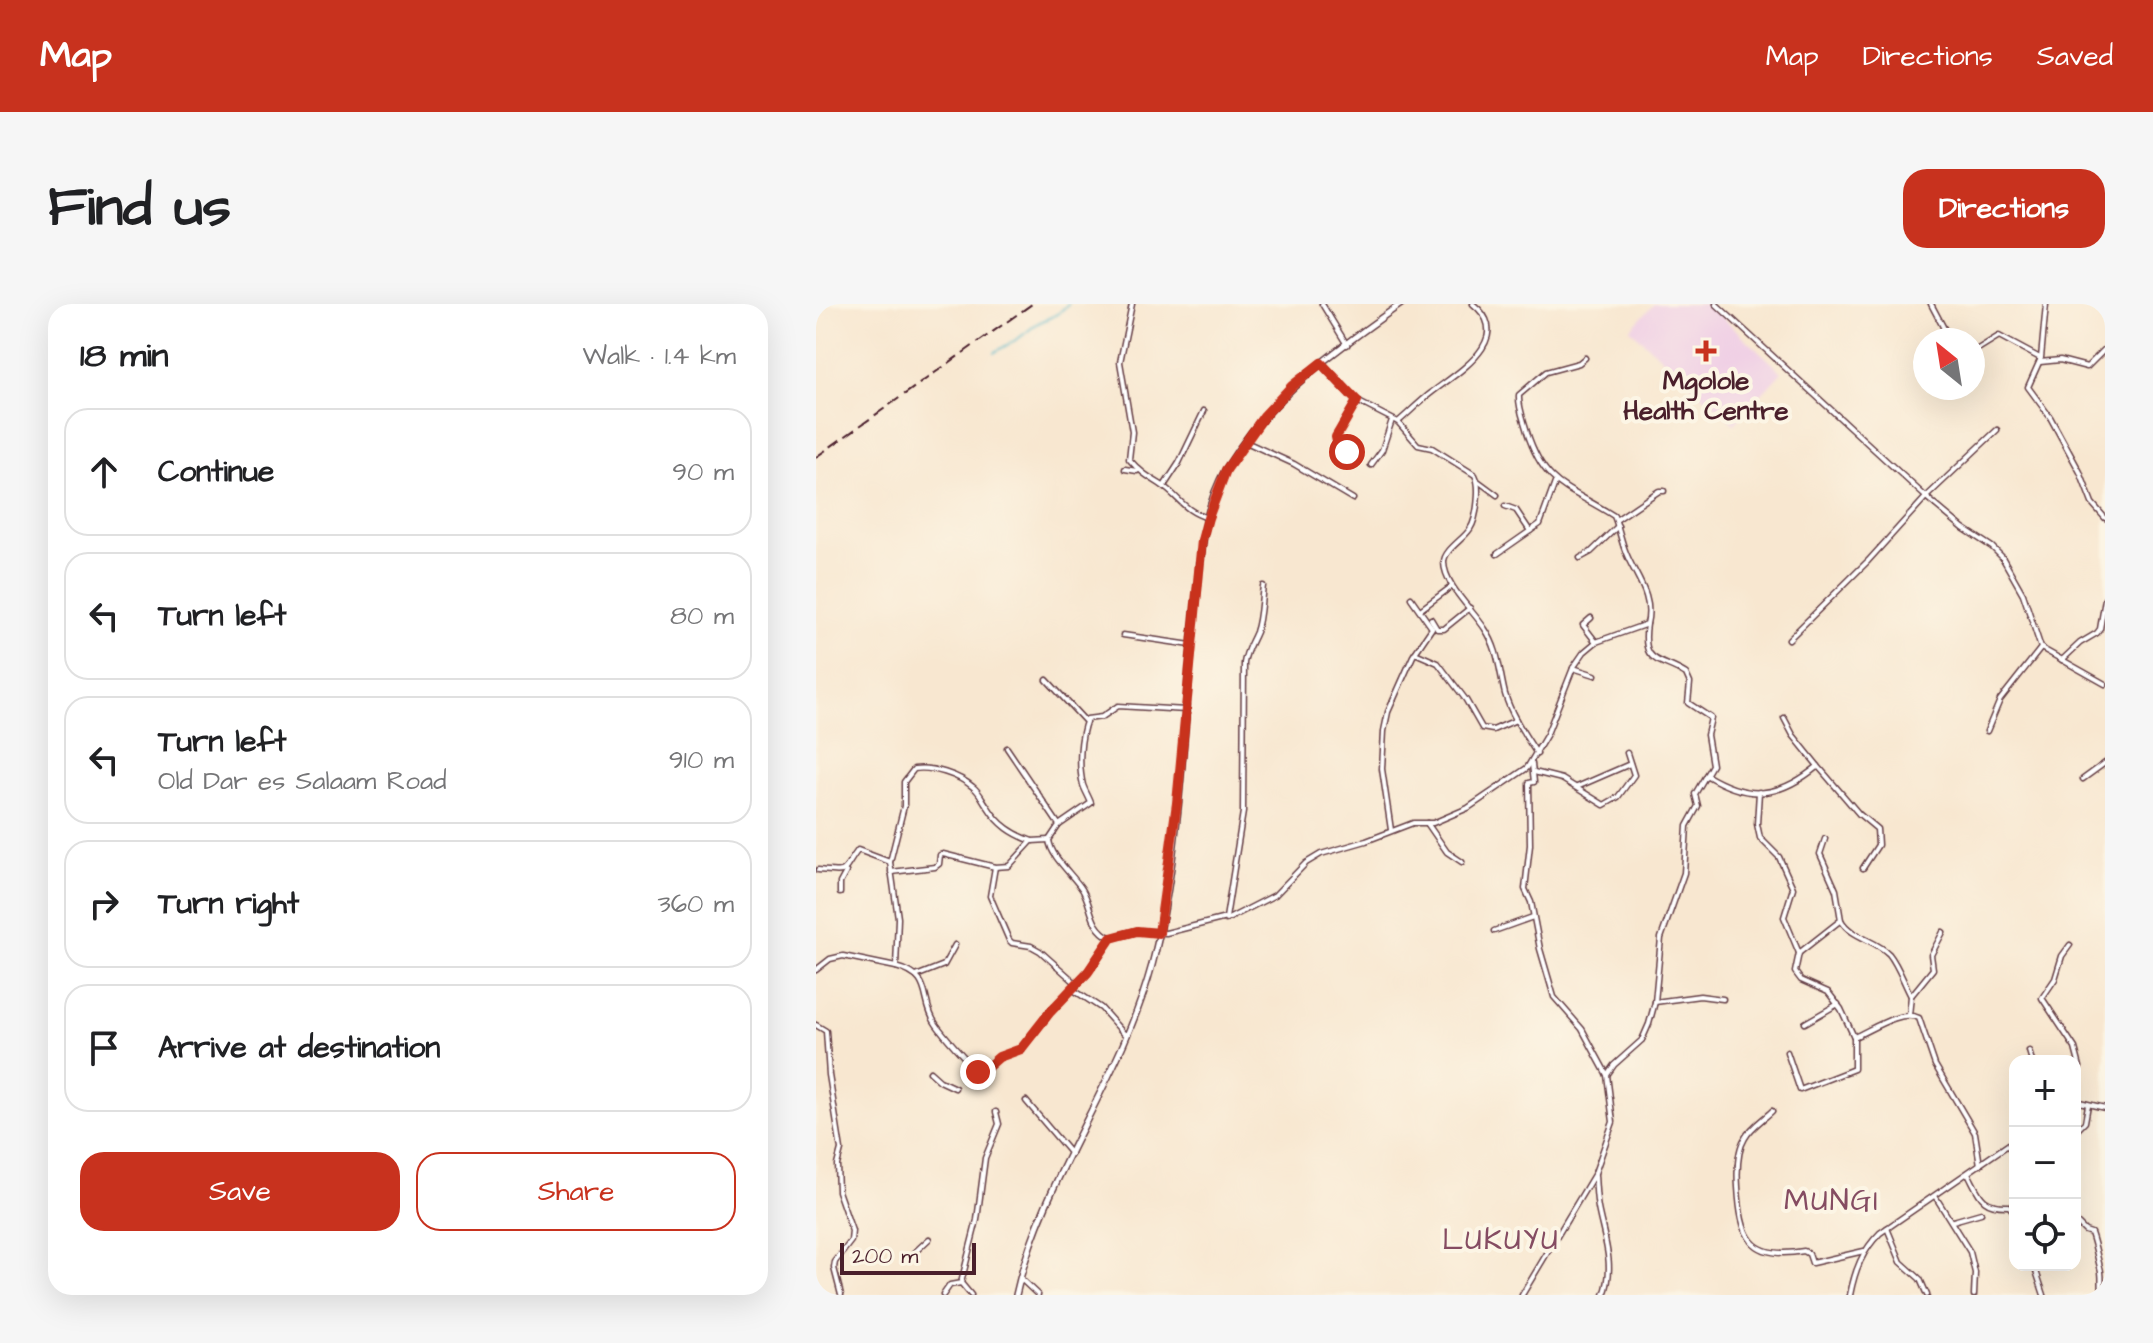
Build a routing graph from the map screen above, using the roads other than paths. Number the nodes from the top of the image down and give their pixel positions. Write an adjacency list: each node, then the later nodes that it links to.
1 (1132, 304): 26 (street)
2 (1322, 304): 11 (street)
3 (1383, 304): 9 (street)
4 (1401, 304): 9 (street)
5 (1473, 304): 20 (street)
6 (1716, 304): 32 (street)
7 (1931, 304): 10 (street)
8 (2046, 304): 15 (street)
9 (1391, 311): 11 (street)
10 (1944, 328)
11 (1347, 345): 16 (street)
12 (1985, 345): 15 (street)
13 (2105, 349): 15 (street)
14 (1585, 358): 28 (street)
15 (2039, 360): 36 (street)
16 (1321, 363): 17 (street); 22 (street)
17 (1357, 401): 19 (street); 23 (street)
18 (1204, 411): 29 (street)
19 (1392, 420): 20 (street); 24 (street)
20 (1398, 422): 27 (street)
21 (1997, 430): 32 (street)
22 (1246, 442): 33 (street); 35 (street)
23 (1347, 452)
24 (1371, 465)
25 (1125, 469): 26 (street)
26 (1139, 472): 29 (street)
27 (1478, 481): 31 (street); 42 (street)
28 (1555, 483): 37 (street); 38 (street)
29 (1164, 486): 35 (street)
30 (1664, 491): 37 (street)
31 (1497, 495)
32 (1926, 497): 52 (street); 55 (street)
33 (1353, 499)
34 (1505, 506): 38 (street)
35 (1208, 518): 54 (street)
36 (2105, 518)
37 (1617, 523): 40 (street); 49 (street)
38 (1530, 531): 39 (street)
39 (1497, 554)
40 (1580, 558)
41 (1263, 586): 94 (street)
42 (1451, 587): 45 (street); 46 (street)
43 (1411, 598): 46 (street)
44 (2105, 599): 50 (street)
45 (1470, 608): 48 (street); 64 (street)
46 (1420, 610): 56 (street)
47 (1591, 618): 53 (street)
48 (1431, 619)
49 (1647, 624): 53 (street); 75 (street)
50 (2103, 629): 57 (street)
51 (1123, 635): 54 (street)
52 (1789, 639)
53 (1596, 642): 58 (street)
54 (1191, 645): 62 (street)
55 (2041, 648): 57 (street); 66 (street)
56 (1415, 653): 64 (street); 81 (street)
57 (2062, 660): 61 (street)
58 (1573, 668): 59 (street); 69 (street)
59 (1595, 675)
60 (1047, 680): 65 (street)
61 (2105, 684)
62 (1187, 710): 65 (street); 98 (street)
63 (1784, 718): 73 (street)
64 (1516, 720): 69 (street)
65 (1085, 721): 80 (street)
66 (1987, 731)
67 (1007, 748): 80 (street)
68 (1627, 753): 72 (street)
69 (1537, 754): 71 (street)
70 (2105, 763): 76 (street)
71 (1532, 764): 74 (street); 79 (street)
72 (1630, 764): 77 (street); 77 (street)
73 (1818, 766): 78 (street); 88 (street)
74 (1533, 772): 77 (street); 93 (street)
75 (1706, 775): 78 (street); 110 (street)
76 (2083, 779)
77 (1577, 787)
78 (1759, 792): 102 (street)
79 (1427, 823): 81 (street); 86 (street)
80 (1059, 825): 83 (street)
81 (1391, 830): 94 (street)
82 (1825, 839): 95 (street)
83 (1049, 840): 84 (street); 99 (street)
84 (1032, 841): 85 (street); 87 (street)
85 (890, 862): 89 (street); 91 (street)
86 (1462, 862)
87 (995, 867): 91 (street); 106 (street)
88 (1863, 868)
89 (847, 869): 90 (street); 92 (street)
90 (818, 870)
91 (891, 872): 103 (street)
92 (840, 893)
93 (1533, 917): 96 (street); 122 (street)
94 (1226, 918): 98 (street)
95 (1841, 920): 102 (street); 108 (street)
96 (1494, 931)
97 (1943, 932): 108 (street)
98 (1159, 933): 99 (street); 115 (street)
99 (1111, 938): 106 (street)
100 (955, 945): 105 (street)
101 (2070, 945): 120 (street)
102 (1799, 953): 111 (street)
103 (896, 967): 104 (street); 105 (street)
104 (816, 970)
105 (916, 976): 107 (street)
106 (1077, 984): 107 (street)
107 (1072, 989): 115 (street)
108 (1911, 996): 112 (street)
109 (1723, 999): 110 (street)
110 (1655, 1002): 122 (street)
111 (1838, 1004): 113 (street); 116 (street)
112 (1909, 1015): 116 (street); 133 (street)
113 (1805, 1023)
114 (816, 1025): 148 (street)
115 (1126, 1036): 132 (street)
116 (1854, 1037): 118 (street)
117 (2029, 1051): 119 (street)
118 (1787, 1052)
119 (2030, 1055)
120 (2077, 1055)
121 (930, 1072): 123 (street)
122 (1607, 1075): 134 (street)
123 (955, 1088)
124 (1026, 1101): 132 (street)
125 (2081, 1103): 126 (street)
126 (2088, 1105): 127 (street); 130 (street)
127 (2105, 1108)
128 (1772, 1111): 143 (street)
129 (996, 1112): 147 (street)
130 (2080, 1127)
131 (2009, 1144): 133 (street)
132 (1071, 1154): 146 (street)
133 (1980, 1165): 135 (street)
134 (1595, 1173): 153 (street); 154 (street)
135 (1968, 1173): 136 (street); 137 (street)
136 (1935, 1196): 139 (street); 141 (street)
137 (2009, 1206)
138 (1981, 1213): 139 (street)
139 (1953, 1221): 157 (street)
140 (2081, 1227): 159 (street)
141 (1887, 1228): 143 (street); 156 (street)
142 (929, 1239): 144 (street)
143 (1864, 1251): 155 (street)
144 (915, 1252)
145 (2036, 1271): 158 (street)
146 (1020, 1277): 151 (street); 152 (street)
147 (961, 1283): 149 (street); 150 (street)
148 (841, 1295)
149 (943, 1295)
150 (971, 1295)
151 (1016, 1295)
152 (1038, 1295)
153 (1522, 1295)
154 (1604, 1295)
155 (1850, 1295)
156 (1927, 1295)
157 (1974, 1295)
158 (2044, 1295)
159 (2103, 1295)

